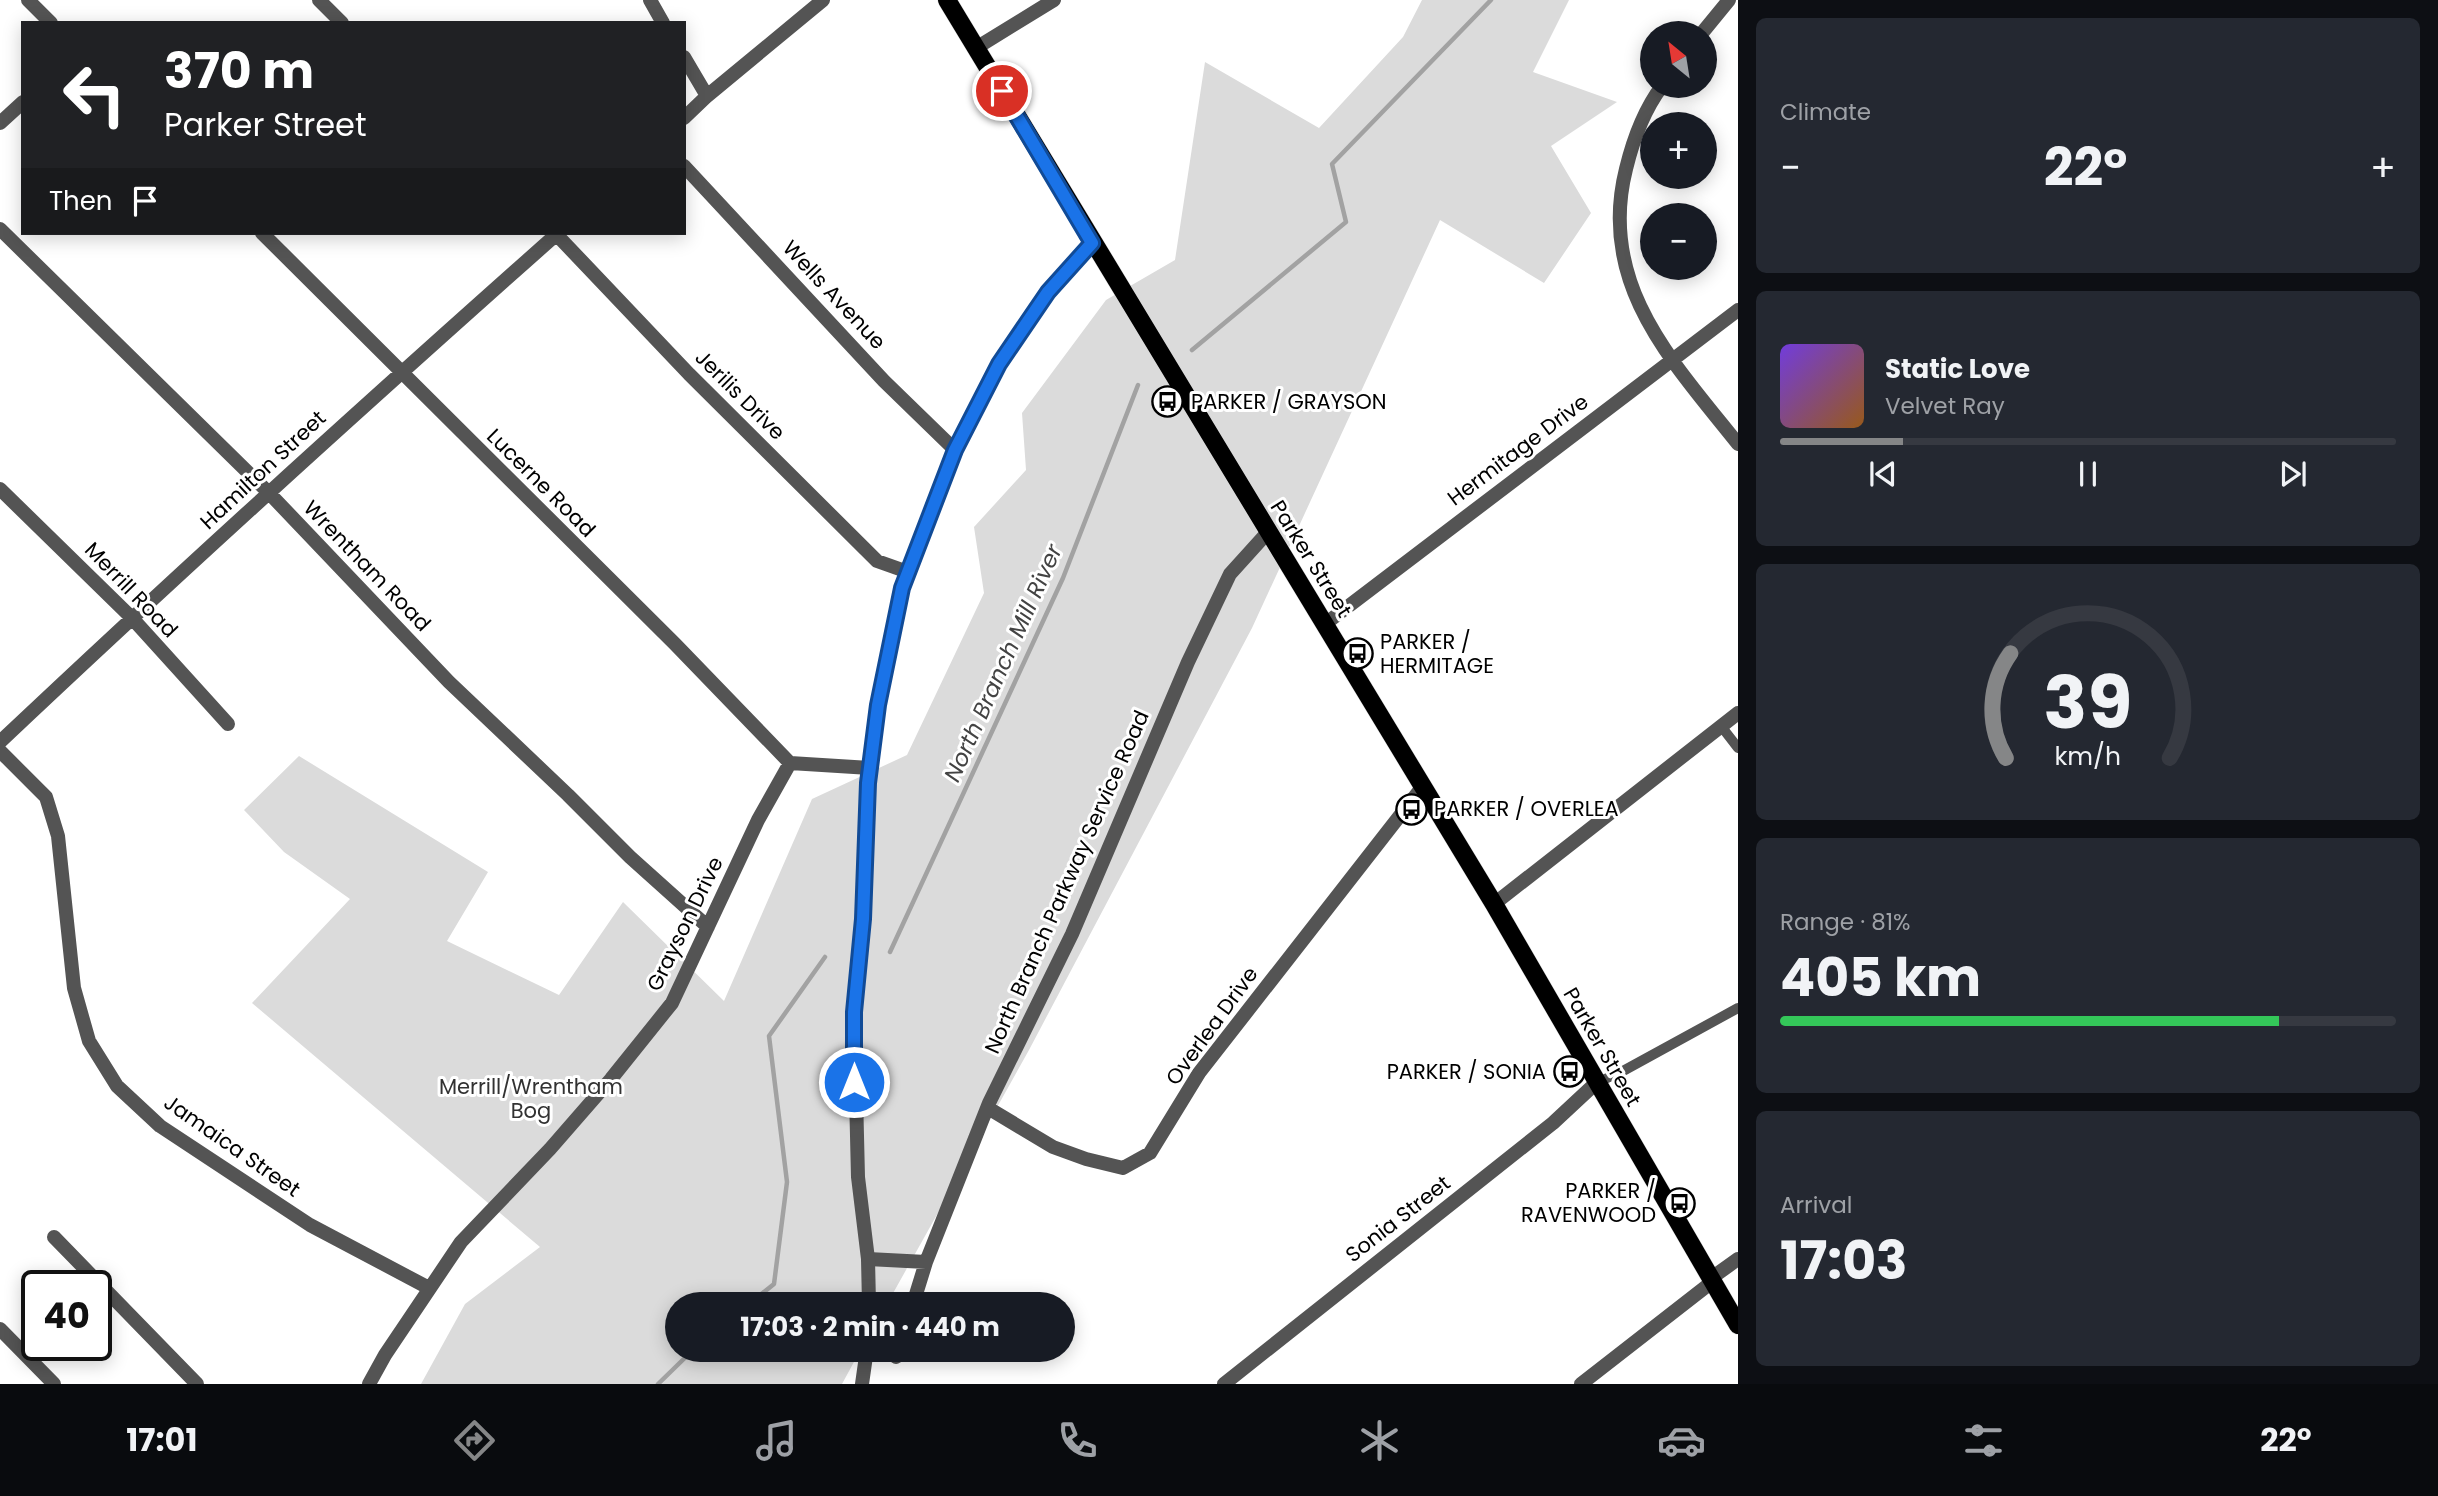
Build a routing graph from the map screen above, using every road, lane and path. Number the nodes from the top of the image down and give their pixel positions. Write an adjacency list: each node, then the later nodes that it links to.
1 (28, 0): 8 (street)
2 (319, 0): 9 (street)
3 (650, 0): 10 (street)
4 (823, 0): 14 (street)
5 (947, 0): 12 (main road, Parker Street)
6 (1054, 0): 12 (street)
7 (1729, 0): 11 (street)
8 (49, 21)
9 (340, 21)
10 (662, 21)
11 (1712, 21)
12 (976, 48): 24 (main road, Parker Street)
13 (686, 60): 14 (street)
14 (707, 96): 17 (street)
15 (1656, 98): 26 (street)
16 (21, 104): 18 (street)
17 (686, 116)
18 (0, 123)
19 (686, 168): 29 (street, Wells Avenue)
20 (0, 229): 31 (street, Wrentham Road)
21 (263, 235): 27 (street, Lucerne Road)
22 (554, 235): 27 (street, Hamilton Street)
23 (558, 235): 33 (street, Jerilis Drive)
24 (1092, 243): 29 (street); 32 (main road, Parker Street)
25 (1738, 310): 26 (street, Hermitage Drive)
26 (1671, 359): 28 (street); 35 (street, Hermitage Drive)
27 (401, 371): 31 (street, Hamilton Street); 42 (street, Lucerne Road)
28 (1738, 444)
29 (955, 450): 33 (street)
30 (0, 489): 34 (street, Merrill Road)
31 (270, 494): 34 (street, Hamilton Street); 46 (street, Wrentham Road)
32 (1268, 532): 35 (main road, Parker Street); 49 (street, North Branch Parkway Service Road)
33 (908, 572): 43 (street)
34 (132, 618): 37 (street, Merrill Road); 39 (street, Hamilton Street)
35 (1325, 624): 44 (main road, Parker Street)
36 (1738, 713): 38 (street)
37 (228, 724)
38 (1721, 726): 40 (lane); 45 (street)
39 (0, 742)
40 (1738, 748)
41 (0, 751): 55 (street, Jamaica Street)
42 (790, 763): 43 (street); 46 (street, Grayson Drive)
43 (870, 768): 51 (street)
44 (1423, 786): 45 (main road, Parker Street); 49 (street, Overlea Drive)
45 (1494, 904): 48 (main road, Parker Street)
46 (709, 927): 55 (street, Grayson Drive)
47 (1738, 1007): 48 (lane)
48 (1596, 1083): 54 (main road, Parker Street); 65 (street, Sonia Street)
49 (988, 1108): 53 (street, North Branch Parkway Service Road)
50 (54, 1237): 62 (street)
51 (868, 1259): 53 (street); 56 (street)
52 (1738, 1259): 54 (street)
53 (926, 1262): 57 (street, North Branch Parkway Service Road)
54 (1711, 1281): 58 (main road, Parker Street); 66 (street)
55 (429, 1288): 63 (street, Grayson Drive)
56 (869, 1292)
57 (917, 1292)
58 (1738, 1325)
59 (0, 1329): 61 (street)
60 (865, 1362): 64 (street)
61 (54, 1384)
62 (197, 1384)
63 (369, 1384)
64 (862, 1384)
65 (1224, 1384)
66 (1581, 1384)

